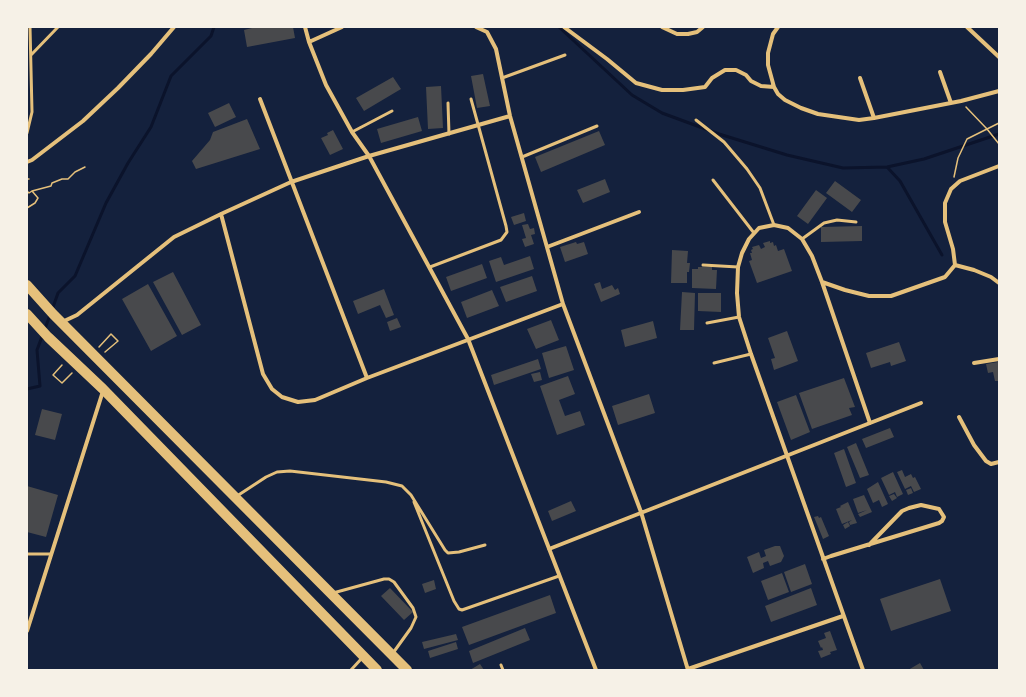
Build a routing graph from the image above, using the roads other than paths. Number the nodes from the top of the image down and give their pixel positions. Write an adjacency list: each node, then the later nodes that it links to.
1 (30, 27): 13 (lane)
2 (58, 27): 13 (lane)
3 (174, 27): 36 (street)
4 (305, 27): 12 (street)
5 (342, 27): 12 (street)
6 (476, 27): 17 (street)
7 (564, 27): 19 (street)
8 (662, 27): 9 (street)
9 (703, 27)
10 (778, 27): 19 (street)
11 (967, 27): 15 (street)
12 (309, 42): 31 (street)
13 (31, 55): 32 (lane)
14 (565, 56): 17 (lane)
15 (999, 57)
16 (940, 72): 24 (street)
17 (502, 78): 26 (street)
18 (860, 78): 27 (street)
19 (774, 87): 27 (street)
20 (999, 91): 24 (street)
21 (260, 99): 39 (street)
22 (471, 99): 29 (lane)
23 (448, 103): 33 (lane)
24 (951, 103): 27 (street)
25 (392, 111): 31 (lane)
26 (510, 116): 29 (street); 35 (street)
27 (874, 118)
28 (696, 120): 43 (lane)
29 (478, 125): 33 (street); 49 (lane)
30 (597, 126): 35 (lane)
31 (352, 132): 34 (street)
32 (27, 133)
33 (450, 134): 34 (street)
34 (369, 156): 39 (street); 49 (street)
35 (522, 157): 46 (street)
36 (27, 162)
37 (999, 166): 48 (street)
38 (713, 180): 44 (lane)
39 (291, 182): 41 (street); 64 (street)
40 (639, 212): 46 (street)
41 (221, 214): 57 (street); 64 (street)
42 (856, 222): 45 (lane)
43 (774, 225): 44 (street); 45 (street)
44 (754, 233): 50 (street)
45 (802, 239): 51 (street)
46 (547, 247): 54 (street)
47 (703, 265): 50 (lane)
48 (955, 266): 51 (street); 52 (street)
49 (430, 267): 59 (street)
50 (738, 267): 56 (street)
51 (822, 282): 68 (street)
52 (999, 284)
53 (30, 289): 57 (highway)
54 (563, 304): 59 (street); 73 (street)
55 (27, 314): 65 (highway)
56 (739, 316): 58 (lane); 60 (street)
57 (62, 322): 72 (highway)
58 (707, 323)
59 (468, 339): 64 (street); 76 (street)
60 (751, 354): 62 (lane); 69 (street)
61 (999, 359): 63 (street)
62 (714, 363)
63 (974, 363)
64 (367, 378)
65 (103, 389): 78 (street); 85 (highway)
66 (922, 403): 68 (street)
67 (958, 417): 70 (street)
68 (870, 423): 69 (street)
69 (787, 456): 73 (street); 79 (street)
70 (999, 462)
71 (411, 495): 72 (lane); 74 (lane); 80 (lane)
72 (235, 497): 81 (highway)
73 (641, 512): 76 (street); 87 (street)
74 (485, 544)
75 (869, 545): 75 (street); 79 (street)
76 (549, 549): 80 (street)
77 (27, 554): 78 (lane)
78 (51, 554): 83 (street)
79 (823, 559): 82 (street)
80 (560, 576): 92 (street)
81 (331, 593): 84 (highway); 84 (lane)
82 (843, 616): 87 (street); 93 (street)
83 (27, 631)
84 (392, 655): 90 (highway)
85 (363, 656): 88 (lane); 89 (highway)
86 (501, 665): 91 (lane)
87 (688, 669)
88 (351, 670)
89 (377, 670)
90 (407, 670)
91 (503, 670)
92 (596, 670)
93 (862, 670)

